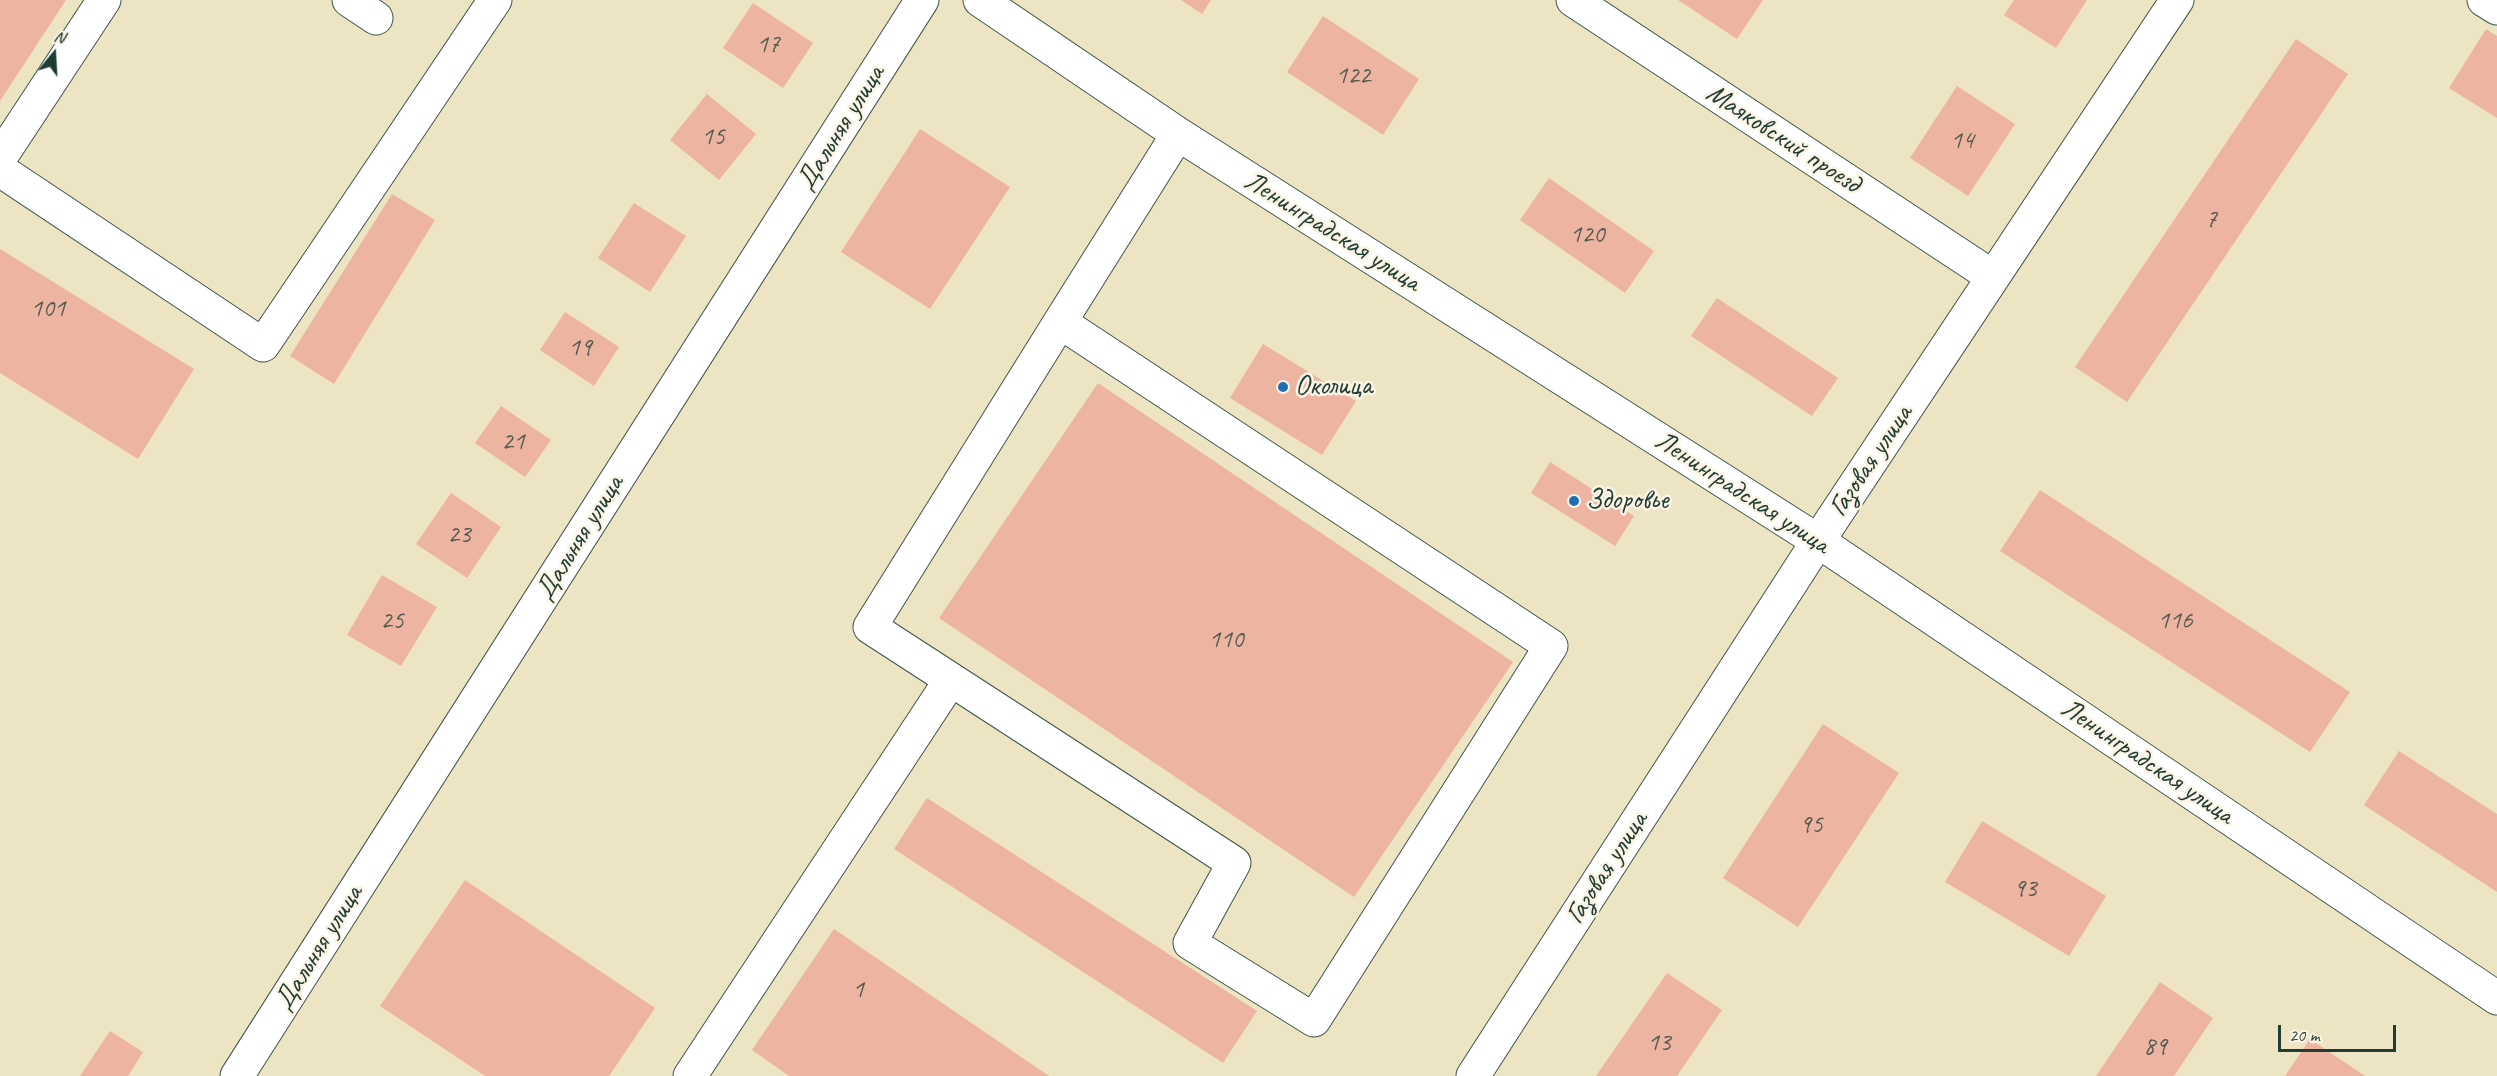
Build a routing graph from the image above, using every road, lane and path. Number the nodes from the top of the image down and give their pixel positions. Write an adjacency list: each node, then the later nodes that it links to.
1 (104, 0): 12 (street)
2 (349, 0): 10 (street)
3 (495, 0): 13 (street)
4 (922, 0): 19 (street, Дальняя улица)
5 (980, 0): 11 (street, Ленинградская улица)
6 (1573, 0): 14 (street, Маяковский проезд)
7 (2177, 0): 14 (street, Газовая улица)
8 (2484, 0): 9 (street)
9 (2497, 8)
10 (376, 18)
11 (1178, 134): 15 (street); 16 (street, Ленинградская улица)
12 (0, 158)
13 (0, 170)
14 (1993, 277): 16 (street, Газовая улица)
15 (1060, 322): 17 (street); 17 (street)
16 (1818, 541): 18 (street, Ленинградская улица); 21 (street, Газовая улица)
17 (950, 681): 20 (street)
18 (2497, 998)
19 (237, 1076)
20 (690, 1076)
21 (1473, 1076)

